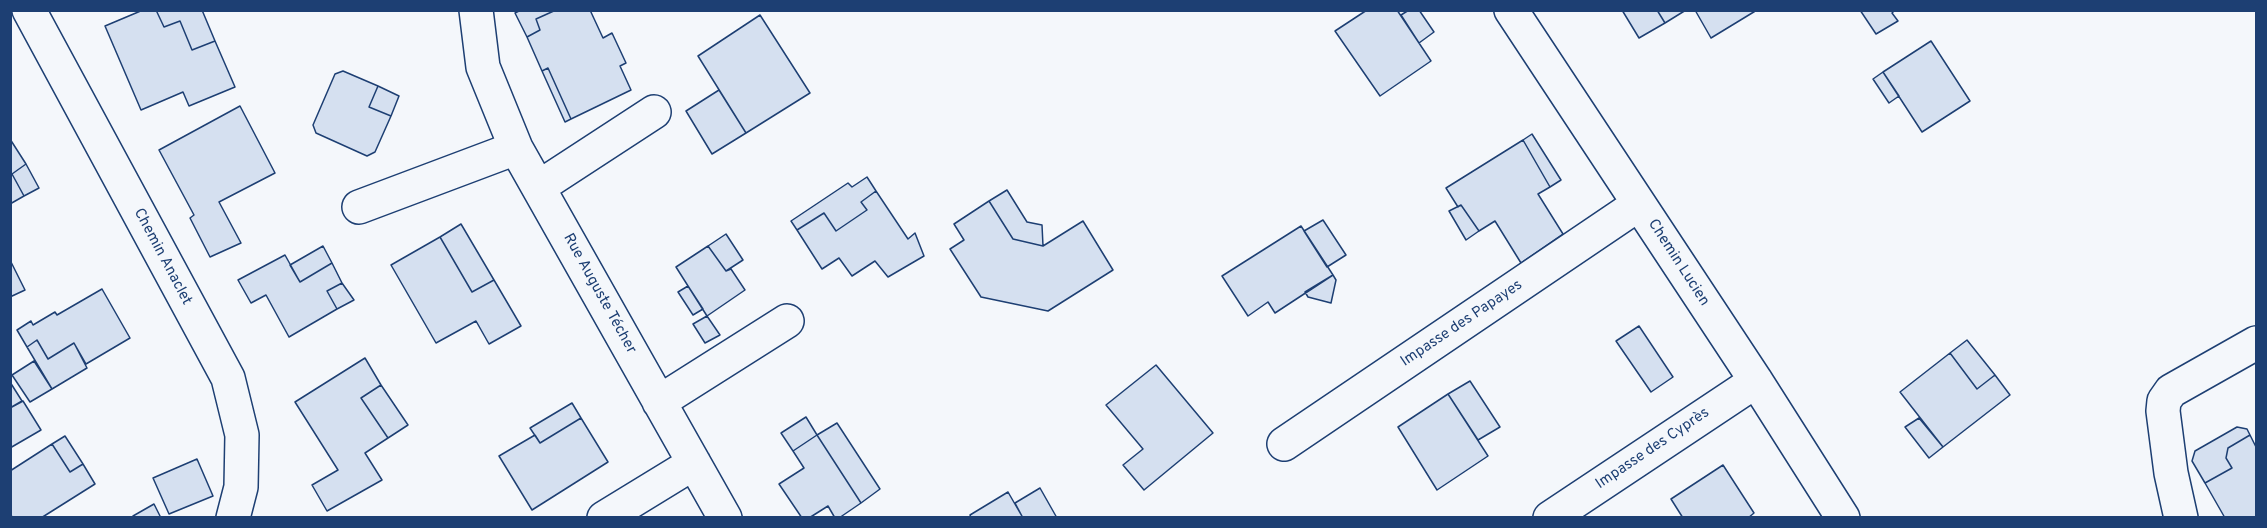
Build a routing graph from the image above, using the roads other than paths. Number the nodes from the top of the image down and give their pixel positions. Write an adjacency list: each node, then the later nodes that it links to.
1 (29, 10): 15 (street, Chemin Anaclet)
2 (476, 10): 5 (street, Rue Auguste Técher)
3 (1511, 10): 7 (street, Chemin Lucien)
4 (654, 112): 6 (street)
5 (516, 148): 6 (street, Rue Auguste Técher); 8 (street)
6 (539, 187): 12 (street, Rue Auguste Técher)
7 (1639, 204): 11 (street, Chemin Lucien); 13 (street, Impasse des Papayes)
8 (359, 207)
9 (787, 321): 12 (street)
10 (2256, 343): 20 (street)
11 (1756, 381): 18 (street, Impasse des Cyprès); 19 (street, Chemin Lucien)
12 (659, 402): 14 (street, Rue Auguste Técher)
13 (1284, 444)
14 (694, 463): 16 (street); 17 (street, Rue Auguste Técher)
15 (233, 518)
16 (604, 518)
17 (725, 518)
18 (1550, 518)
19 (1843, 518)
20 (2181, 518)

